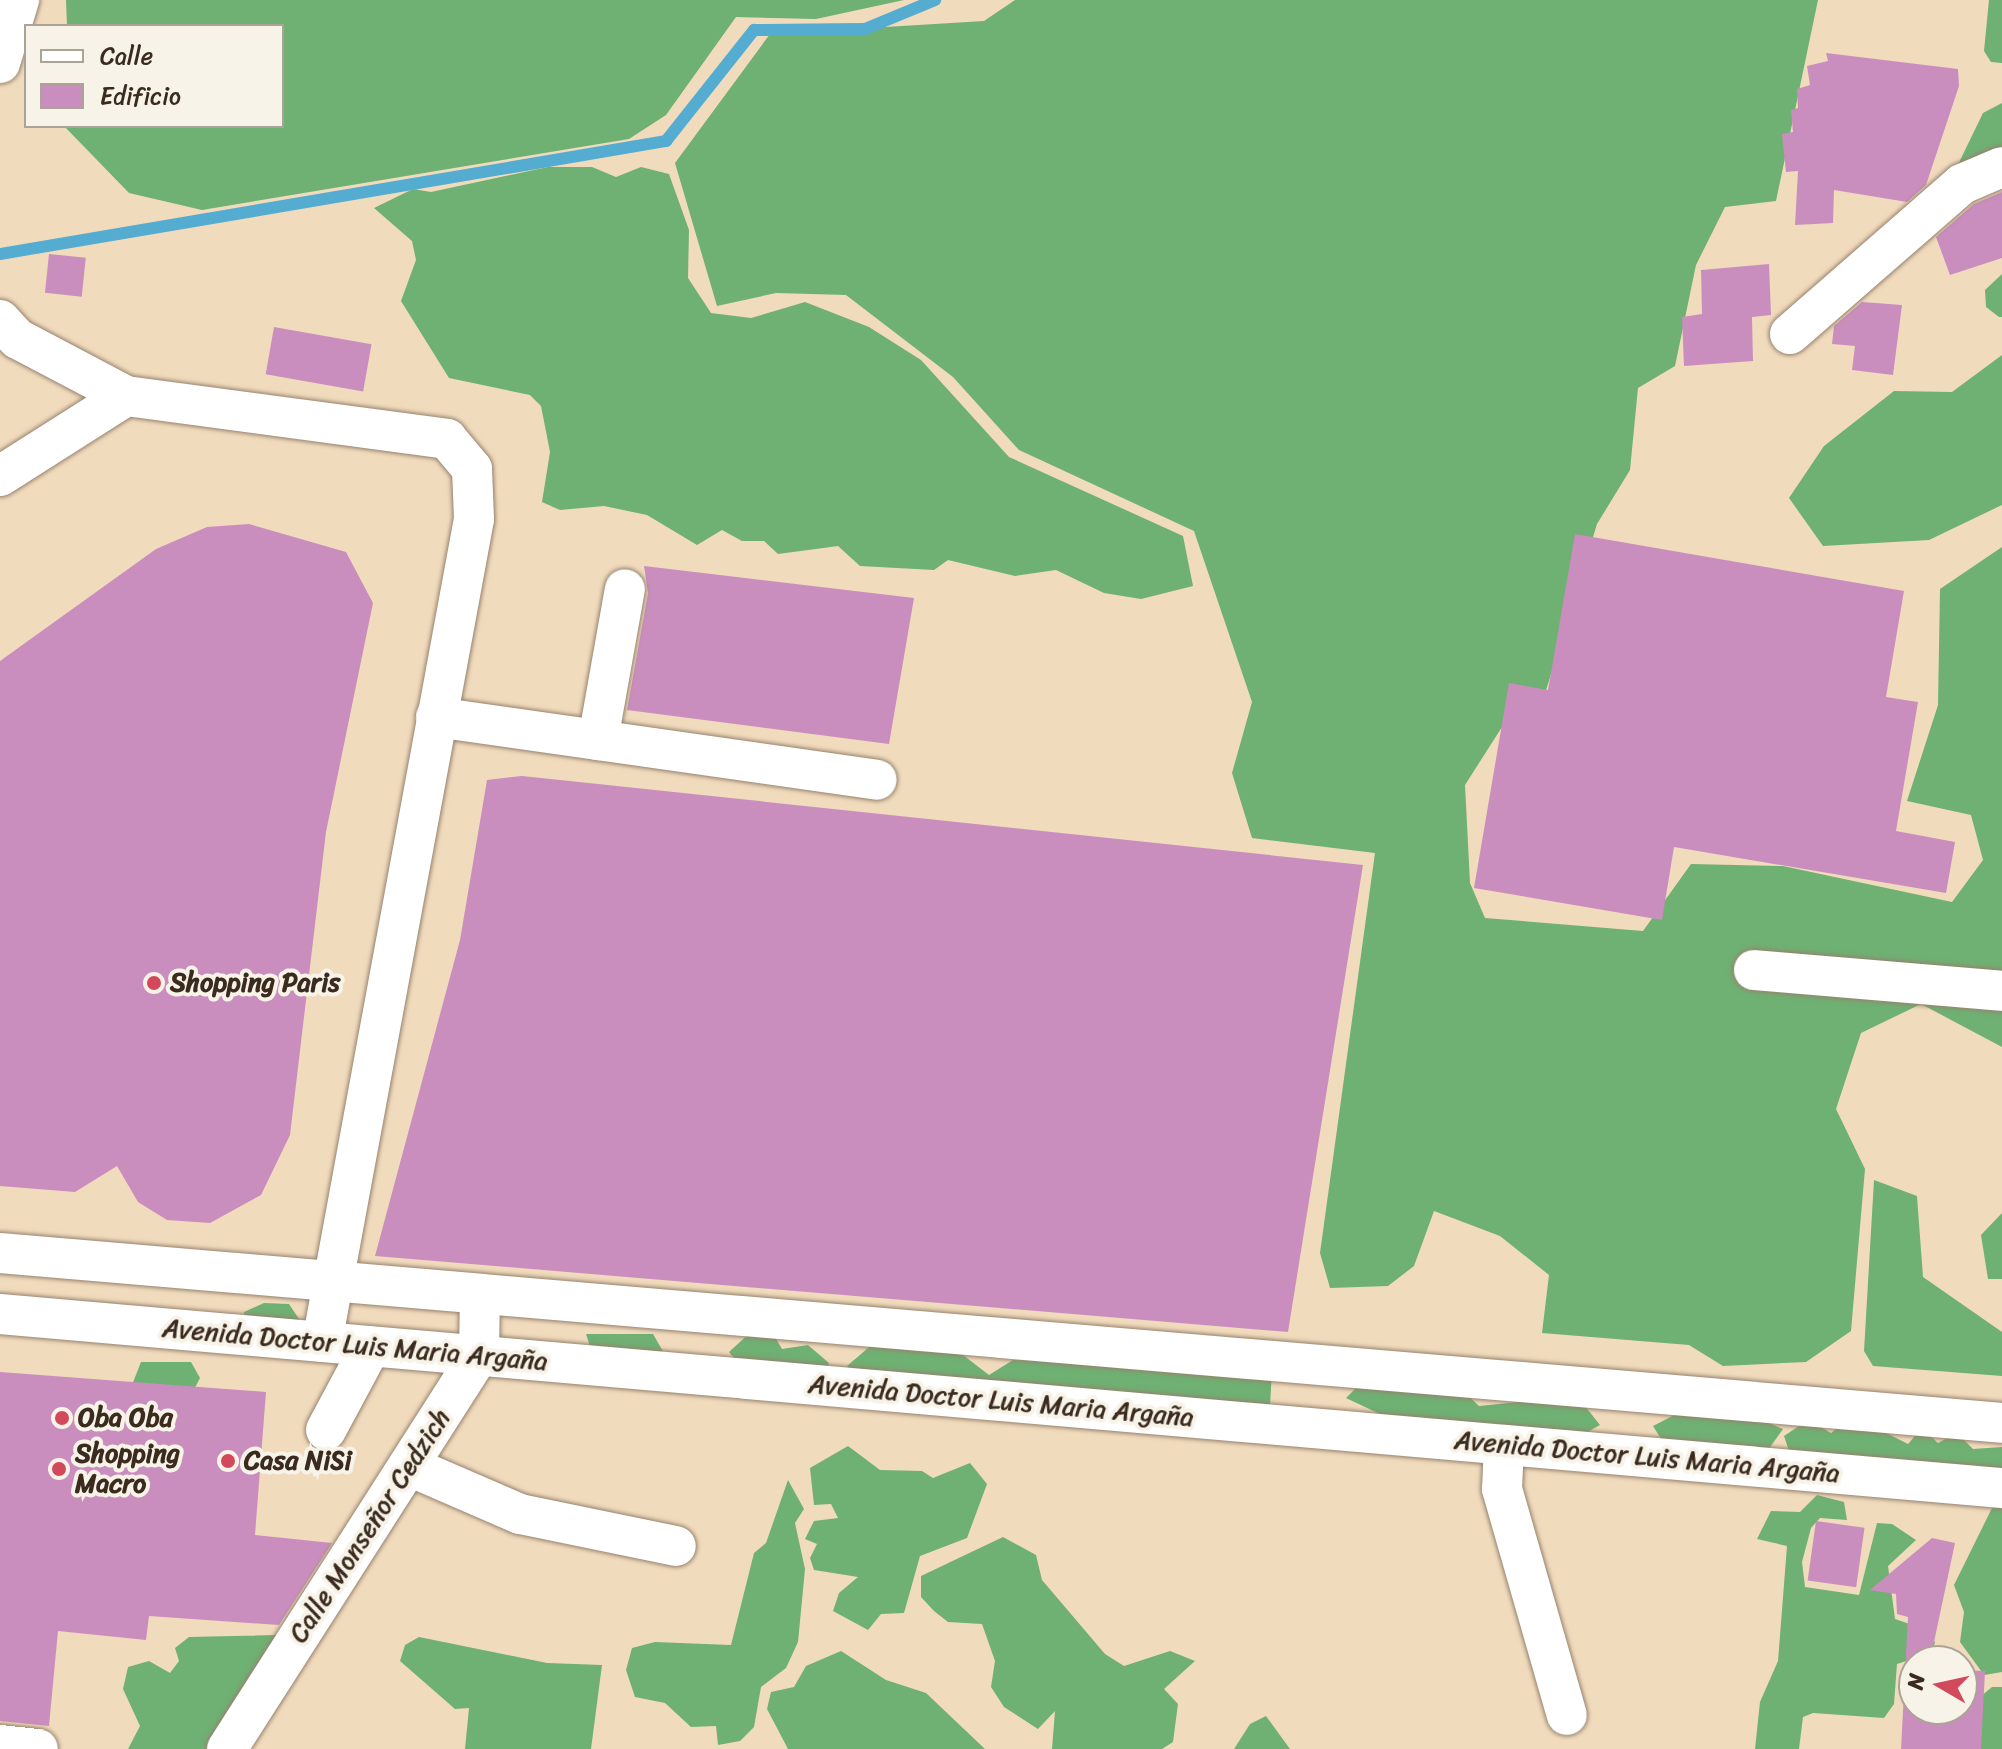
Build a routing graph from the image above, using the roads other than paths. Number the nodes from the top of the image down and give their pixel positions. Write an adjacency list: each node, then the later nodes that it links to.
1 (19, 0): 2 (street)
2 (0, 63)
3 (2002, 167): 5 (street)
4 (0, 320): 6 (street)
5 (1790, 334)
6 (126, 396): 7 (street); 9 (street)
7 (0, 476)
8 (625, 589): 10 (street)
9 (436, 717): 10 (street); 15 (street)
10 (598, 740): 11 (street)
11 (877, 780)
12 (1754, 970): 13 (street)
13 (2002, 991)
14 (0, 1253): 15 (street)
15 (330, 1281): 16 (street); 18 (street)
16 (480, 1294): 20 (street); 21 (street)
17 (0, 1314): 18 (street, Avenida Doctor Luis Maria Argaña)
18 (322, 1342): 19 (street, Avenida Doctor Luis Maria Argaña)
19 (371, 1346): 20 (street, Avenida Doctor Luis Maria Argaña); 24 (street)
20 (479, 1355): 23 (street, Avenida Doctor Luis Maria Argaña); 26 (street, Calle Monseñor Cedzich)
21 (1285, 1363): 22 (street); 23 (street)
22 (2002, 1423)
23 (1281, 1425): 25 (street, Avenida Doctor Luis Maria Argaña)
24 (326, 1430)
25 (1504, 1445): 27 (street, Avenida Doctor Luis Maria Argaña); 29 (street)
26 (409, 1466): 28 (street); 32 (street, Calle Monseñor Cedzich)
27 (2002, 1488)
28 (676, 1546)
29 (1567, 1715)
30 (0, 1745): 31 (street)
31 (38, 1749)
32 (227, 1749)

